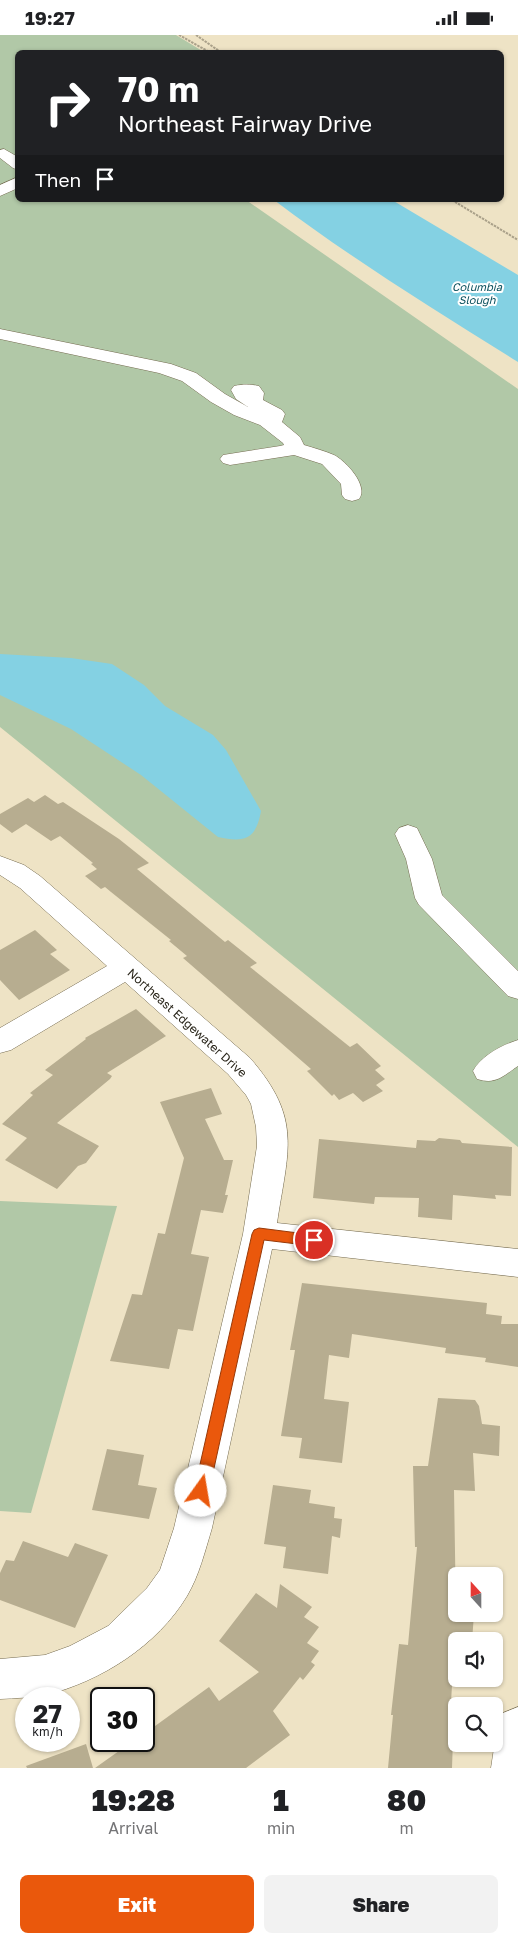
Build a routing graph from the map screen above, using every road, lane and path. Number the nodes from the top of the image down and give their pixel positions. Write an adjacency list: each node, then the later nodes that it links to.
1 (179, 35): 3 (path)
2 (196, 35): 4 (path)
3 (206, 50)
4 (218, 50)
5 (4, 154): 6 (street)
6 (15, 163)
7 (15, 184): 8 (street)
8 (0, 191)
9 (455, 202): 10 (path)
10 (518, 240)
11 (0, 335): 13 (street)
12 (253, 400): 13 (street)
13 (278, 428): 14 (street)
14 (294, 448): 15 (street); 16 (street)
15 (230, 459)
16 (352, 495)
17 (408, 834): 20 (street)
18 (0, 865): 19 (street, Northeast Edgewater Drive)
19 (126, 968): 21 (street); 24 (street, Northeast Edgewater Drive)
20 (518, 989)
21 (0, 1042)
22 (518, 1051): 23 (street)
23 (488, 1071)
24 (259, 1234): 25 (street); 26 (street, Northeast Edgewater Drive)
25 (518, 1263)
26 (0, 1679)
27 (518, 1728): 28 (street)
28 (512, 1768)

